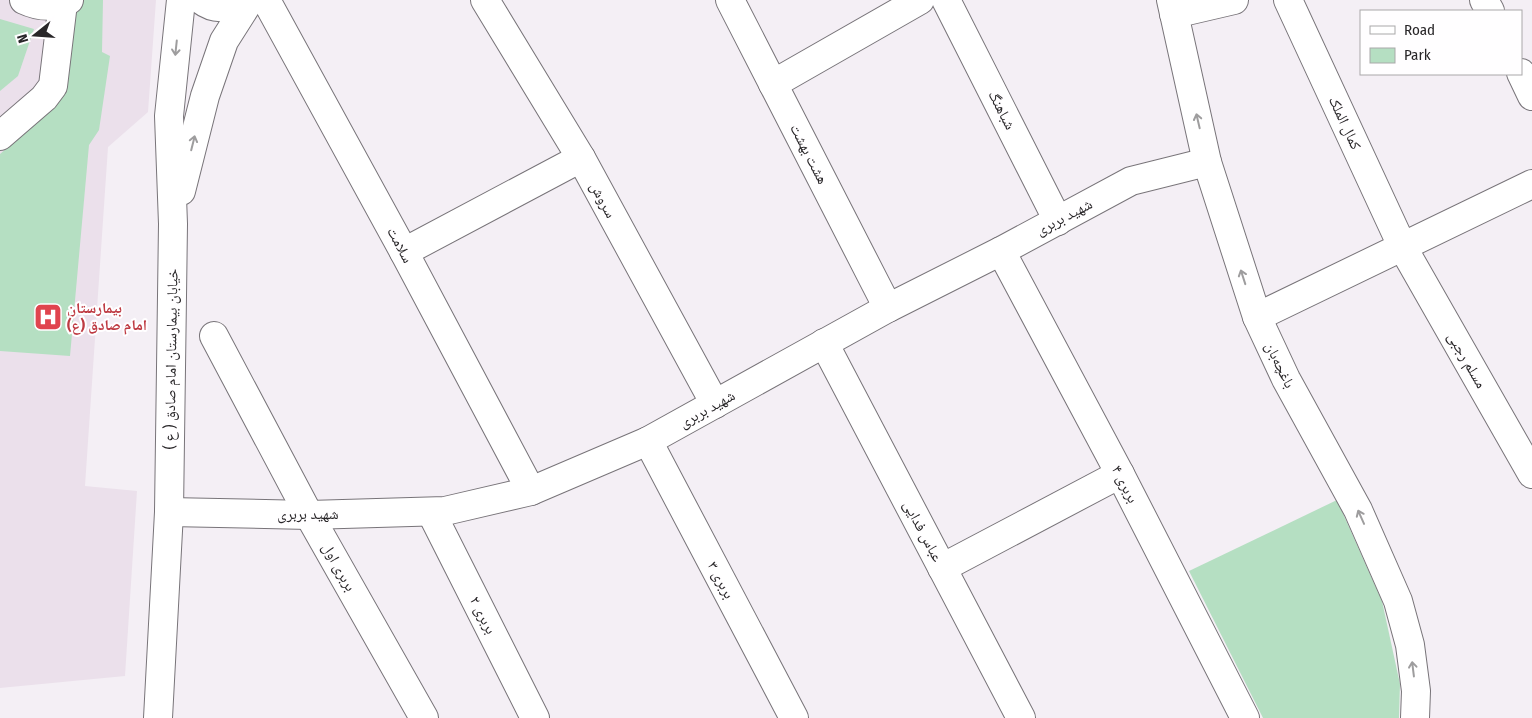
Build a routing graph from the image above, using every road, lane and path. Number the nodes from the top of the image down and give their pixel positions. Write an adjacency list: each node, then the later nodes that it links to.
1 (24, 0): 13 (street)
2 (181, 0): 23 (street, خیابان بیمارستان امام صادق ( ع ), one-way to 23)
3 (201, 0): 4 (street)
4 (240, 0)
5 (250, 0): 23 (street, one-way to 5)
6 (266, 0): 26 (street, سلامت)
7 (485, 0): 19 (street, سروش)
8 (730, 0): 16 (street, هشت بهشت)
9 (920, 0): 16 (street)
10 (946, 0): 22 (street, شباهنگ)
11 (1234, 0): 14 (street)
12 (1288, 0): 24 (street, کمال الملک)
13 (66, 2): 18 (street)
14 (1172, 7): 20 (street, باغچه‌بان, one-way to 14)
15 (1522, 75): 17 (street)
16 (773, 84): 27 (street, هشت بهشت)
17 (1532, 96)
18 (0, 136)
19 (581, 158): 26 (street); 31 (street, سروش)
20 (1207, 162): 22 (street, شهید بربری); 28 (street, باغچه‌بان, one-way to 20)
21 (1532, 184): 24 (street)
22 (1058, 221): 25 (street, شهید بربری)
23 (173, 224): 36 (street, خیابان بیمارستان امام صادق ( ع ))
24 (1402, 246): 28 (street); 34 (street, مسلم رجبی)
25 (1001, 251): 27 (street, شهید بربری); 33 (street, بربری ۴)
26 (404, 252): 35 (street, سلامت)
27 (888, 308): 30 (street, شهید بربری)
28 (1257, 317): 46 (street, باغچه‌بان, one-way to 28)
29 (214, 336): 38 (street, بربری اول)
30 (824, 343): 31 (street, شهید بربری); 39 (street, عباس فدایی)
31 (715, 404): 32 (street, شهید بربری)
32 (648, 442): 35 (street, شهید بربری); 43 (street, بربری ۳)
33 (1120, 474): 39 (street); 45 (street, بربری ۴)
34 (1532, 474)
35 (531, 491): 37 (street, شهید بربری)
36 (169, 512): 38 (street, شهید بربری); 40 (street, خیابان بیمارستان امام صادق ( ع ))
37 (431, 512): 38 (street, شهید بربری); 42 (street, بربری ۲)
38 (310, 515): 41 (street, بربری اول)
39 (942, 568): 44 (street, عباس فدایی)
40 (158, 718)
41 (424, 718)
42 (535, 718)
43 (794, 718)
44 (1021, 718)
45 (1245, 718)
46 (1414, 718)

